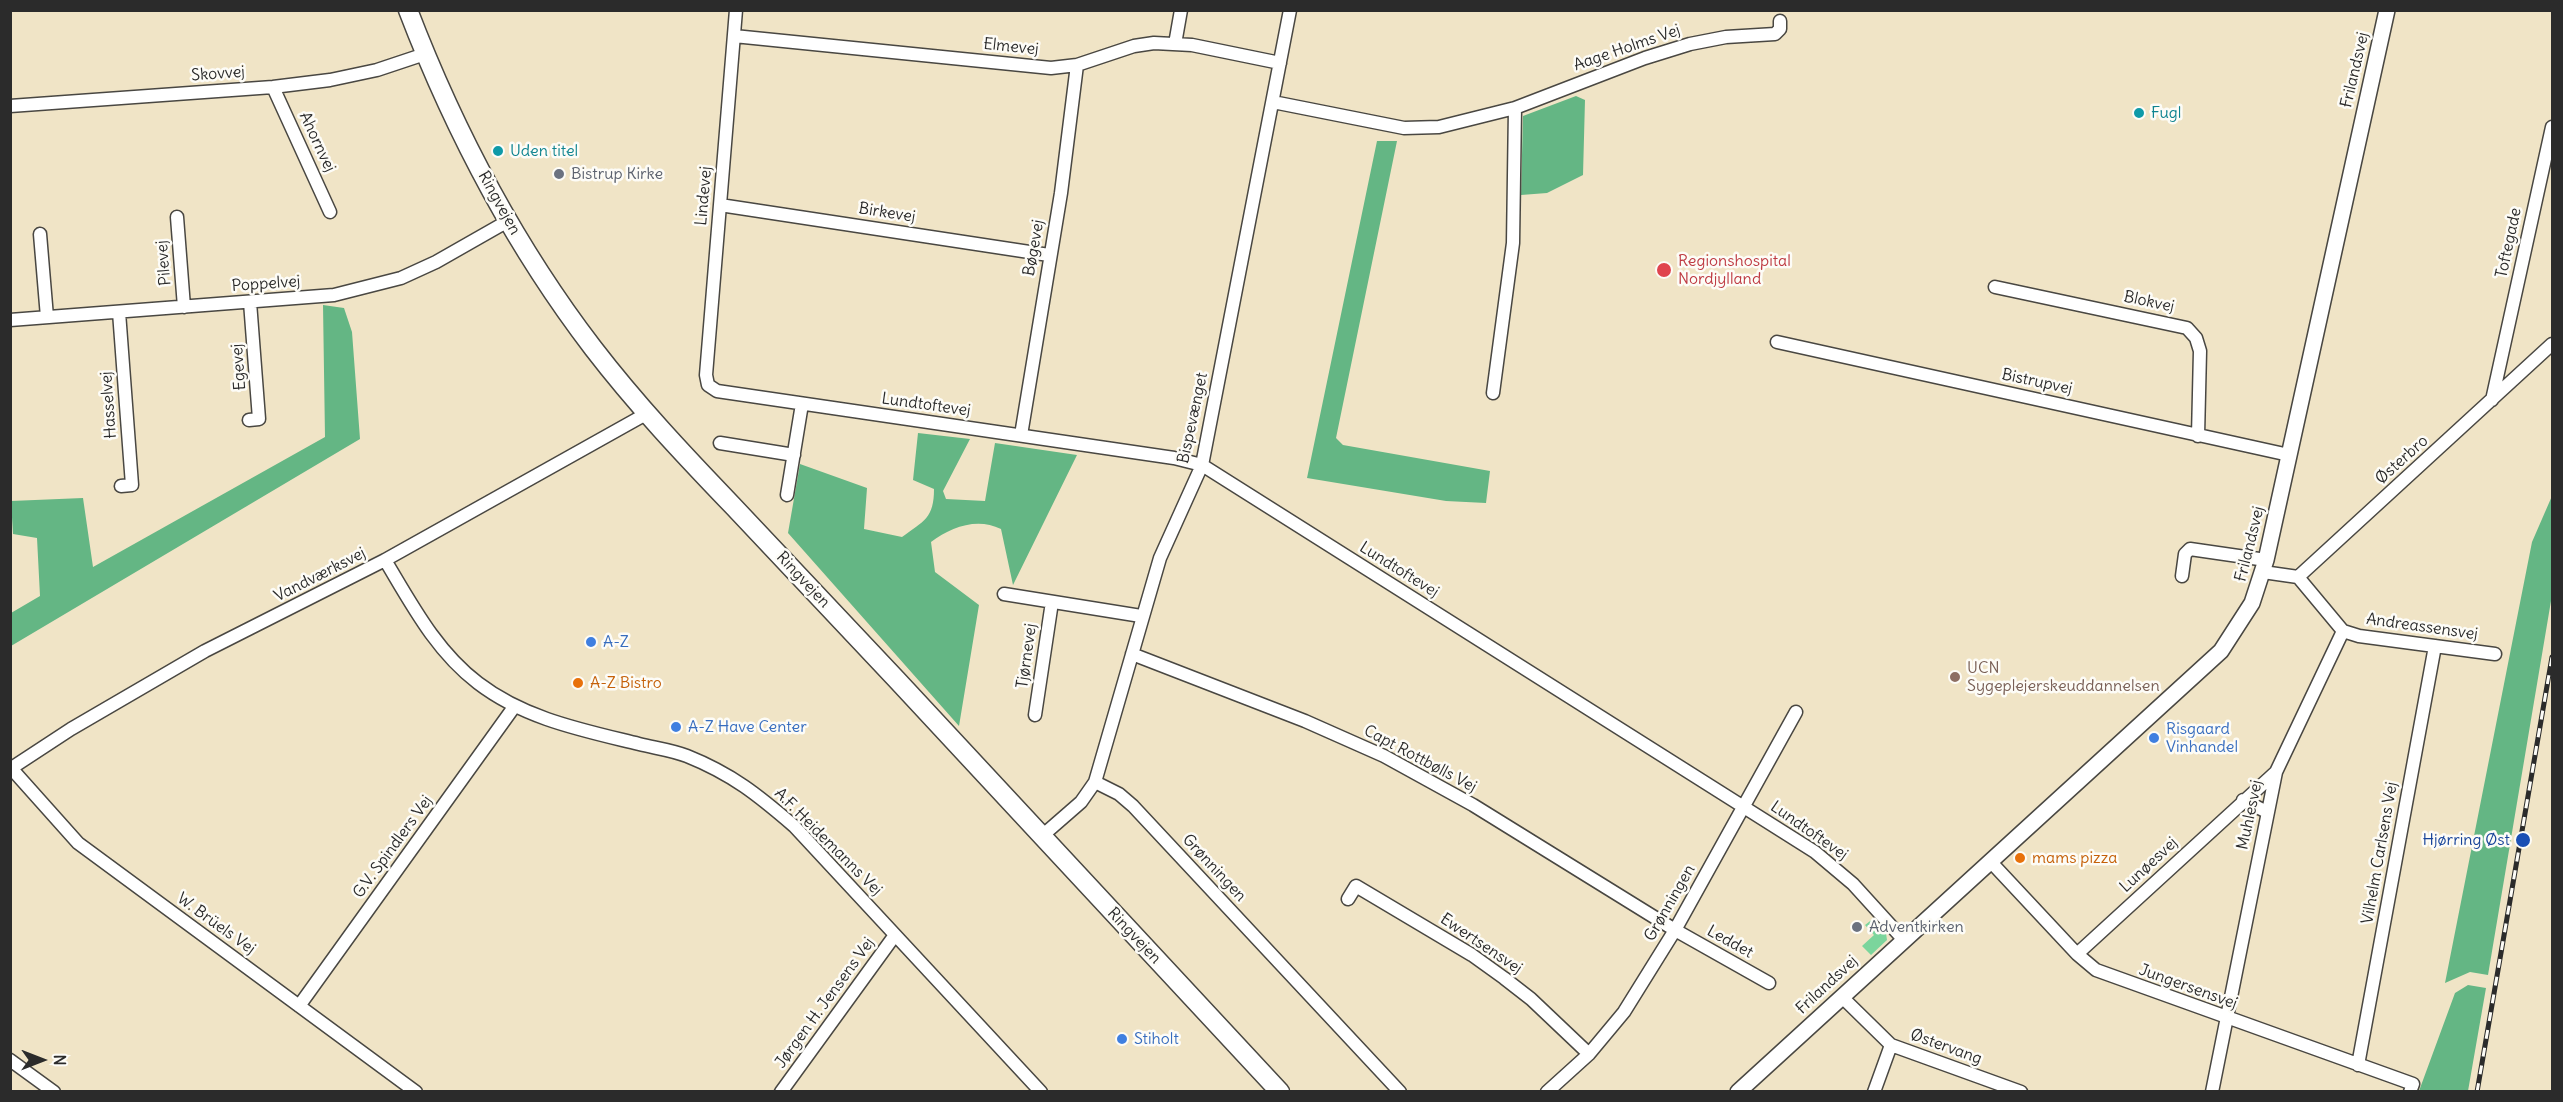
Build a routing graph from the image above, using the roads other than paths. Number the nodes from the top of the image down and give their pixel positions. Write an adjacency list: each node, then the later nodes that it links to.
1 (408, 10): 9 (main road, Ringvejen)
2 (736, 10): 7 (street, Lindevej)
3 (1181, 10): 8 (street)
4 (1290, 10): 10 (street, Bispevænget)
5 (2387, 10): 43 (street, Frilandsvej)
6 (1780, 21): 15 (street, Aage Holms Vej)
7 (734, 36): 11 (street, Elmevej); 17 (street, Lindevej)
8 (1175, 44): 10 (street, Elmevej); 11 (street, Elmevej)
9 (425, 54): 12 (street, Skovvej); 20 (main road, Ringvejen)
10 (1280, 63): 13 (street, Bispevænget)
11 (1077, 65): 22 (street, Bøgevej)
12 (273, 87): 14 (street, Skovvej); 18 (street, Ahornvej)
13 (1273, 102): 15 (street, Aage Holms Vej); 44 (street, Bispevænget)
14 (10, 106)
15 (1515, 108): 34 (street)
16 (2553, 127): 31 (street, Toftegade)
17 (720, 205): 22 (street, Birkevej); 33 (street, Lindevej)
18 (330, 212)
19 (177, 217): 25 (street, Pilevej)
20 (508, 221): 24 (street, Poppelvej); 37 (main road, Ringvejen)
21 (40, 234): 27 (street)
22 (1049, 255): 39 (street, Bøgevej)
23 (1995, 287): 40 (street, Blokvej)
24 (250, 302): 25 (street, Poppelvej); 38 (street, Egevej)
25 (184, 307): 26 (street, Poppelvej)
26 (119, 312): 27 (street, Poppelvej); 45 (street, Hasselvej)
27 (47, 317): 28 (street, Poppelvej)
28 (10, 320)
29 (1777, 342): 40 (street, Bistrupvej)
30 (2553, 344): 32 (street, Østerbro)
31 (2499, 366): 32 (street); 35 (street, Toftegade)
32 (2512, 381): 35 (street, Østerbro)
33 (708, 385): 36 (street, Lundtoftevej)
34 (1493, 393)
35 (2492, 400): 50 (street, Østerbro)
36 (802, 404): 39 (street, Lundtoftevej); 42 (street)
37 (646, 414): 47 (street, Vandværksvej); 67 (main road, Ringvejen)
38 (249, 420)
39 (1021, 435): 44 (street, Lundtoftevej)
40 (2198, 436): 43 (street, Bistrupvej)
41 (720, 443): 42 (street)
42 (794, 455): 46 (street)
43 (2289, 455): 48 (street, Frilandsvej)
44 (1202, 465): 53 (street, Bispevænget); 65 (street, Lundtoftevej)
45 (121, 486)
46 (787, 495)
47 (385, 560): 58 (street, A.F. Heidemanns Vej); 61 (street, Vandværksvej)
48 (2265, 566): 49 (street); 50 (street); 68 (street, Frilandsvej)
49 (2182, 576)
50 (2298, 577): 54 (street, Andreassensvej)
51 (1004, 594): 52 (street, Tjørnevej)
52 (1052, 602): 53 (street, Tjørnevej); 60 (street, Tjørnevej)
53 (1142, 616): 56 (street, Bispevænget)
54 (2343, 631): 55 (street, Andreassensvej); 62 (street, Muhlesvej)
55 (2435, 646): 57 (street, Andreassensvej); 81 (street, Vilhelm Carlsens Vej)
56 (1132, 654): 63 (street, Bispevænget); 70 (street, Capt Rottbølls Vej)
57 (2495, 654)
58 (514, 707): 71 (street, A.F. Heidemanns Vej); 76 (street, G.V. Spindlers Vej)
59 (1796, 712): 65 (street, Grønningen)
60 (1035, 715)
61 (11, 768): 76 (street, W. Brüels Vej)
62 (2276, 772): 64 (street, Lunøesvej); 66 (street, Muhlesvej)
63 (1095, 782): 67 (street, Bispevænget); 88 (street, Grønningen)
64 (2243, 800): 66 (street); 73 (street, Lunøesvej)
65 (1744, 807): 70 (street, Grønningen); 72 (street, Lundtoftevej)
66 (2267, 812): 77 (street, Muhlesvej)
67 (1042, 836): 87 (main road, Ringvejen)
68 (1990, 861): 72 (street, Frilandsvej); 73 (street, Jungersensvej)
69 (1348, 899): 79 (street, Ewertsensvej)
70 (1675, 930): 74 (street, Leddet); 79 (street, Grønningen)
71 (895, 935): 85 (street, Jørgen H. Jensens Vej); 86 (street, A.F. Heidemanns Vej)
72 (1903, 939): 75 (street, Frilandsvej)
73 (2077, 954): 77 (street, Jungersensvej)
74 (1769, 983)
75 (1842, 997): 78 (street, Østervang); 90 (street, Frilandsvej)
76 (299, 1006): 84 (street, W. Brüels Vej)
77 (2227, 1019): 81 (street, Jungersensvej); 93 (street, Muhlesvej)
78 (1891, 1045): 91 (street); 92 (street, Østervang)
79 (1589, 1054): 89 (street, Grønningen)
80 (10, 1060): 83 (street)
81 (2358, 1065): 82 (street, Jungersensvej)
82 (2411, 1088)
83 (54, 1092)
84 (416, 1092)
85 (781, 1092)
86 (1041, 1092)
87 (1280, 1092)
88 (1400, 1092)
89 (1547, 1092)
90 (1738, 1092)
91 (1874, 1092)
92 (2021, 1092)
93 (2212, 1092)

